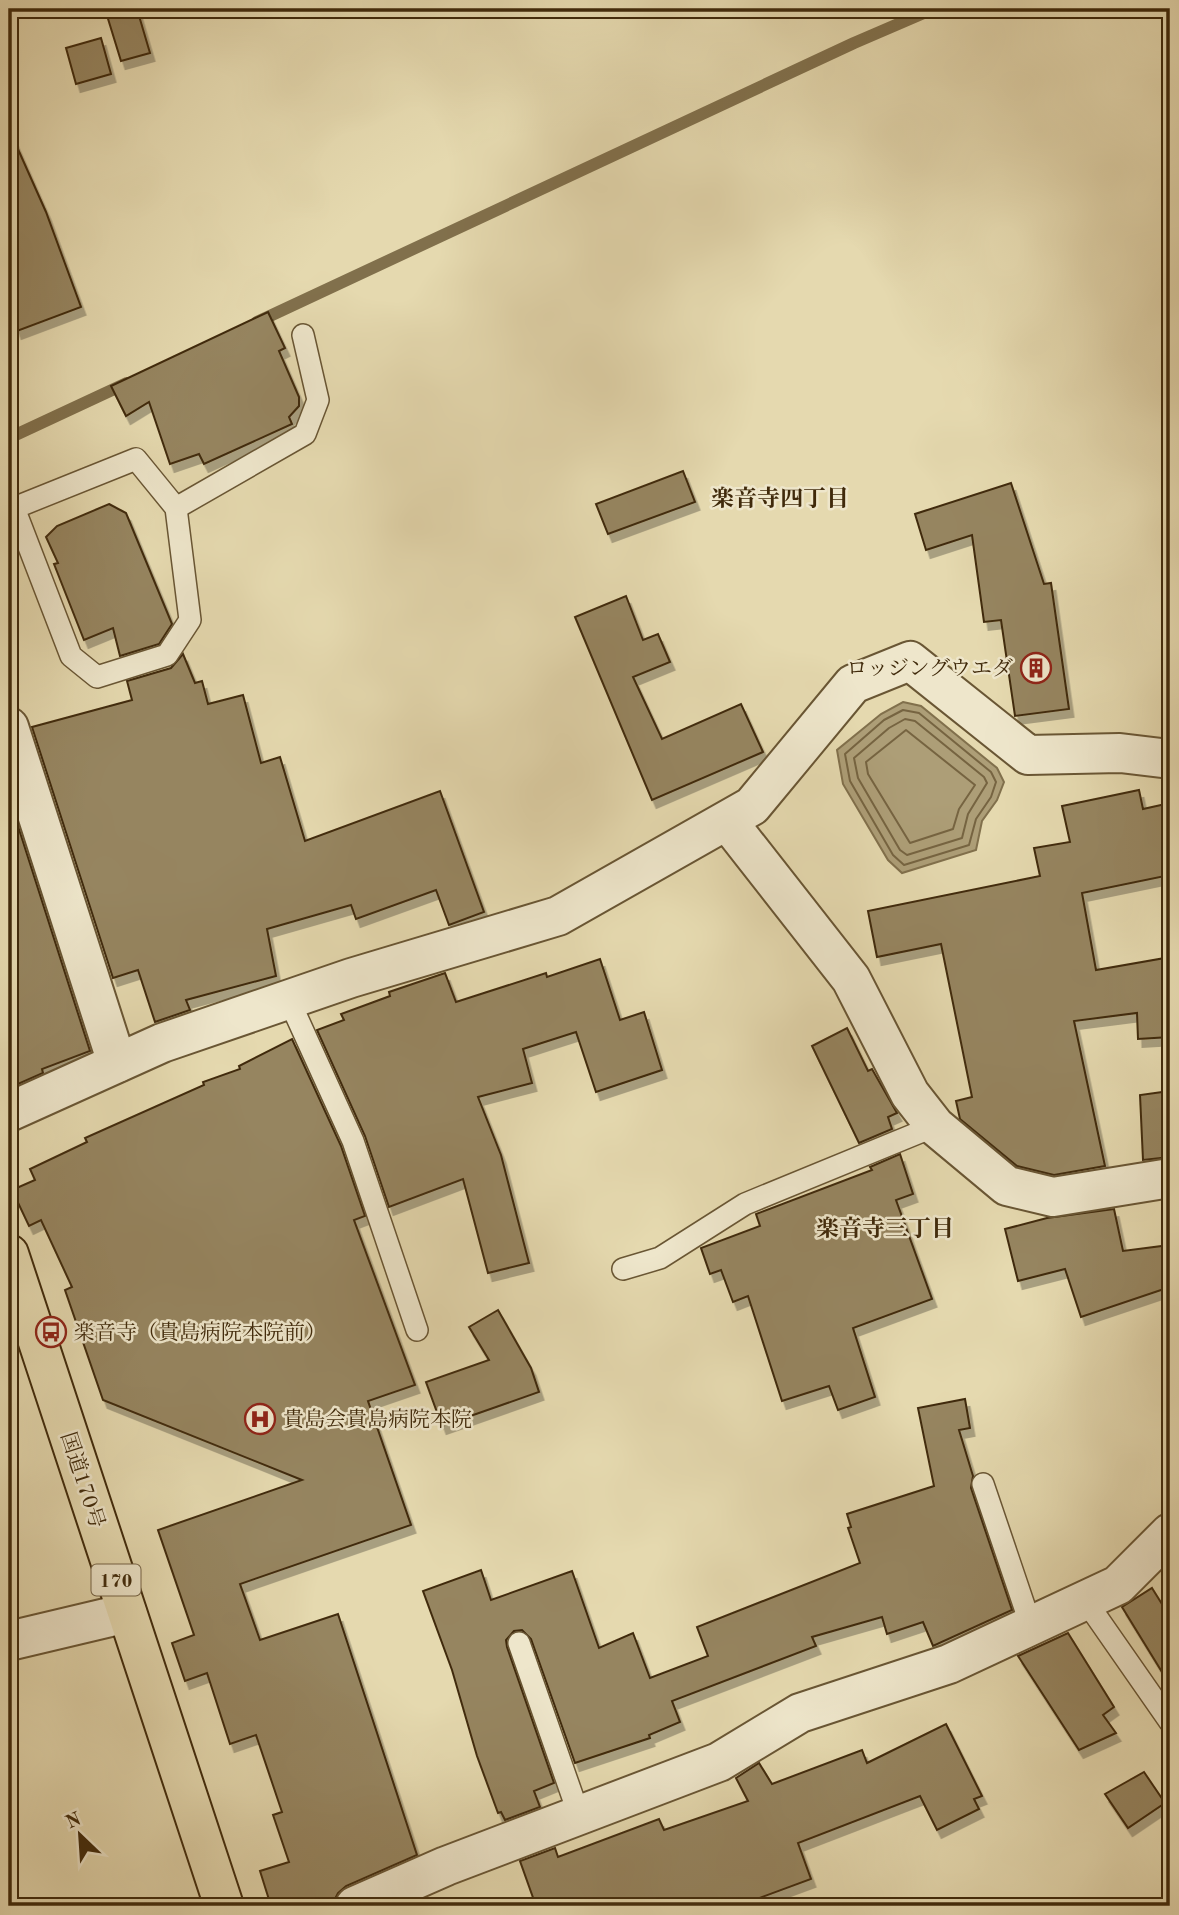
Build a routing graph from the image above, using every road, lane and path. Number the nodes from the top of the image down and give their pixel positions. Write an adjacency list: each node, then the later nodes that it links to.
1 (303, 335): 3 (lane)
2 (11, 508): 3 (lane); 3 (lane)
3 (176, 508)
4 (9, 727): 8 (street)
5 (1170, 759): 6 (street)
6 (728, 822): 7 (street); 10 (street)
7 (289, 1000): 8 (street); 14 (lane)
8 (117, 1063): 9 (street)
9 (9, 1112)
10 (935, 1126): 11 (street); 13 (lane)
11 (1170, 1178)
12 (9, 1254): 18 (highway, 国道170号 / 170)
13 (623, 1269)
14 (417, 1329)
15 (983, 1484): 19 (lane)
16 (1170, 1533): 17 (street)
17 (1085, 1600): 19 (street); 22 (lane)
18 (127, 1613): 20 (street); 24 (highway, 国道170号 / 170)
19 (1031, 1626): 23 (street)
20 (9, 1640)
21 (519, 1643): 23 (lane)
22 (1170, 1722)
23 (579, 1815): 25 (street)
24 (224, 1906)
25 (355, 1906)

